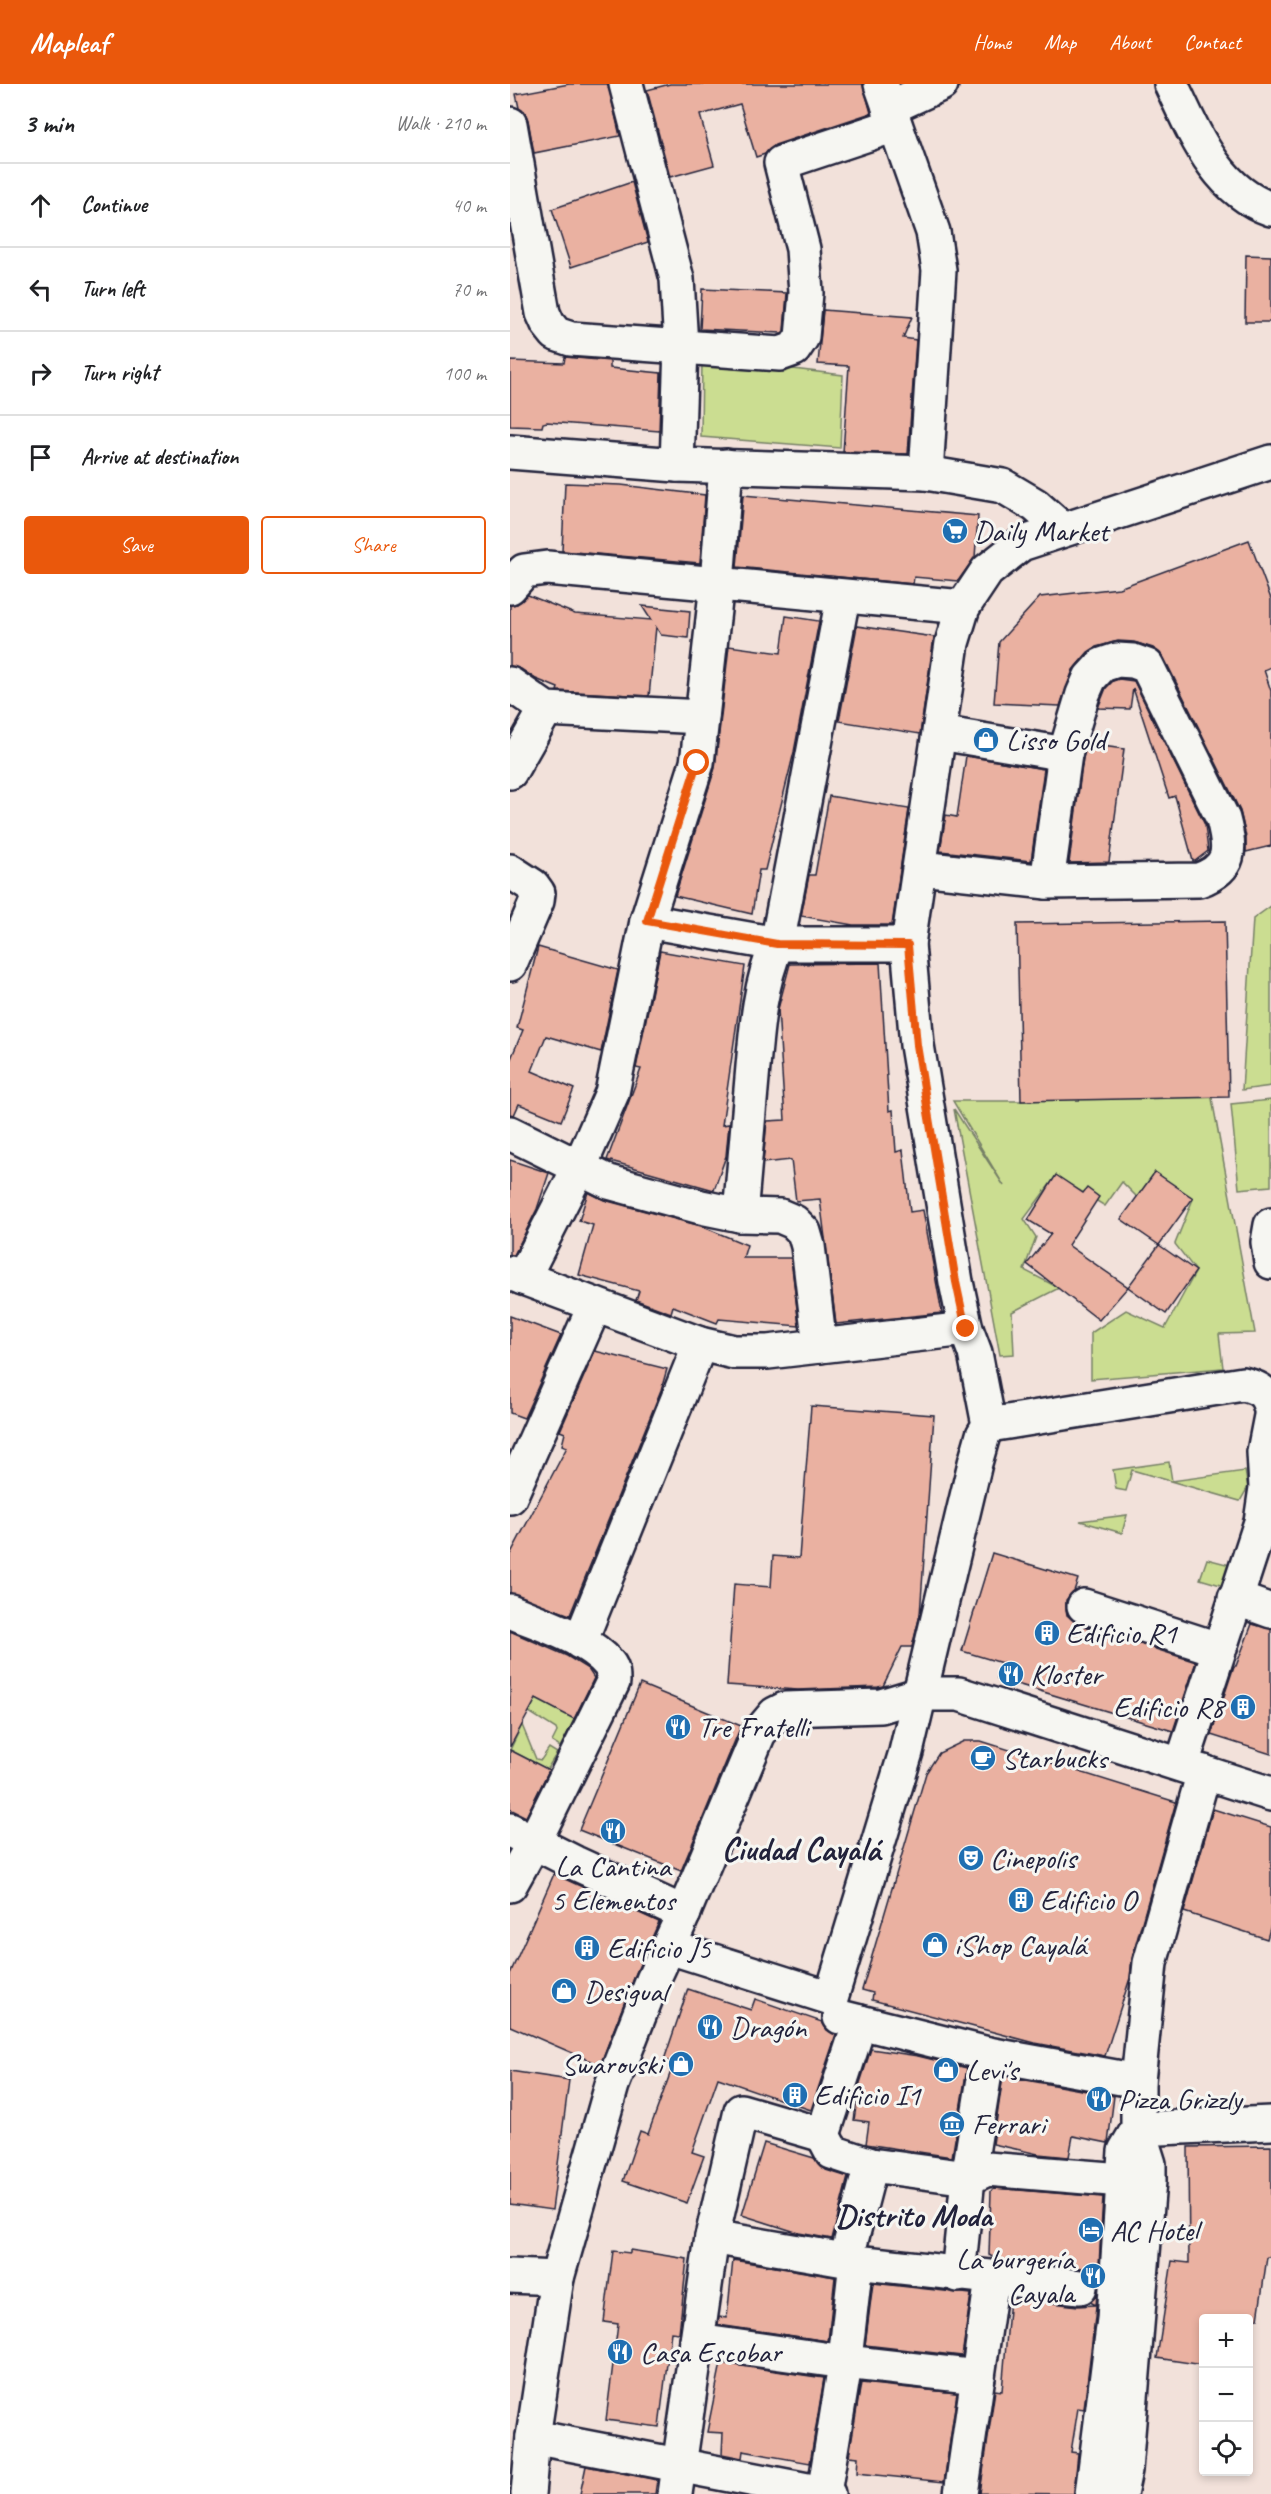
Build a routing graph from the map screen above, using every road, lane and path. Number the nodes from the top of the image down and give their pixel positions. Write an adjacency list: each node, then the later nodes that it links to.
1 (626, 84): 7 (street)
2 (941, 84): 4 (street)
3 (1171, 84): 6 (street)
4 (889, 105): 7 (street); 12 (street)
5 (510, 124): 7 (street)
6 (1271, 209)
7 (681, 346): 10 (street)
8 (510, 452): 10 (street)
9 (1271, 462): 13 (street)
10 (677, 465): 11 (street)
11 (726, 466): 12 (street); 14 (street)
12 (926, 473): 13 (street)
13 (1062, 529): 17 (street)
14 (717, 582): 15 (street); 16 (street); 20 (street)
15 (510, 587)
16 (843, 597): 17 (street); 28 (street)
17 (963, 607): 21 (street)
18 (510, 684): 19 (street)
19 (546, 709): 20 (street); 23 (street)
20 (702, 717): 27 (street)
21 (940, 733): 22 (street); 24 (street)
22 (1065, 754): 26 (street); 26 (street)
23 (510, 772)
24 (921, 868): 26 (street); 29 (street)
25 (510, 871): 30 (street)
26 (1047, 882)
27 (647, 921): 28 (street); 32 (street)
28 (777, 944): 29 (street); 33 (street)
29 (908, 945): 38 (street)
30 (510, 964)
31 (510, 1132): 32 (street)
32 (579, 1168): 33 (street); 36 (street)
33 (740, 1215): 40 (street)
34 (1271, 1225): 35 (street)
35 (1271, 1262)
36 (516, 1276): 37 (street)
37 (595, 1305): 39 (street); 45 (street)
38 (966, 1329): 40 (street); 43 (street)
39 (700, 1344): 40 (street); 51 (street)
40 (820, 1346)
41 (1271, 1410): 43 (street)
42 (1271, 1416): 44 (street)
43 (989, 1425): 53 (street)
44 (1268, 1488): 46 (street)
45 (510, 1497)
46 (1264, 1537): 47 (street)
47 (1235, 1598): 50 (street); 52 (street)
48 (1084, 1606): 52 (street)
49 (510, 1611): 51 (street)
50 (1271, 1611)
51 (580, 1642): 56 (street)
52 (1218, 1648): 54 (street)
53 (921, 1694): 54 (street); 58 (street); 60 (street)
54 (1193, 1768): 55 (street); 63 (street)
55 (1271, 1794)
56 (522, 1836): 57 (street); 58 (street)
57 (510, 1885)
58 (684, 1913): 59 (street)
59 (669, 1947): 60 (street); 74 (street)
60 (831, 1998): 61 (street)
61 (860, 2022): 62 (street); 66 (street)
62 (988, 2054): 63 (street); 68 (street)
63 (1138, 2081): 65 (street)
64 (1271, 2123): 65 (street)
65 (1138, 2129): 69 (street); 76 (street)
66 (823, 2135): 67 (street); 70 (street)
67 (871, 2165): 68 (street); 71 (street)
68 (968, 2178): 69 (street); 72 (street)
69 (1122, 2180): 76 (street)
70 (712, 2237): 71 (street); 77 (street)
71 (851, 2261): 72 (street); 78 (street)
72 (958, 2275): 75 (street)
73 (510, 2276): 74 (street)
74 (557, 2278): 80 (street)
75 (992, 2279): 76 (street); 79 (street)
76 (1109, 2288): 85 (street); 86 (street)
77 (697, 2341): 78 (street); 81 (street)
78 (845, 2362): 79 (street); 83 (street)
79 (978, 2377): 84 (street)
80 (533, 2437): 81 (street); 82 (street)
81 (677, 2480): 83 (street)
82 (528, 2494)
83 (826, 2494)
84 (961, 2494)
85 (1092, 2494)
86 (1120, 2494)

